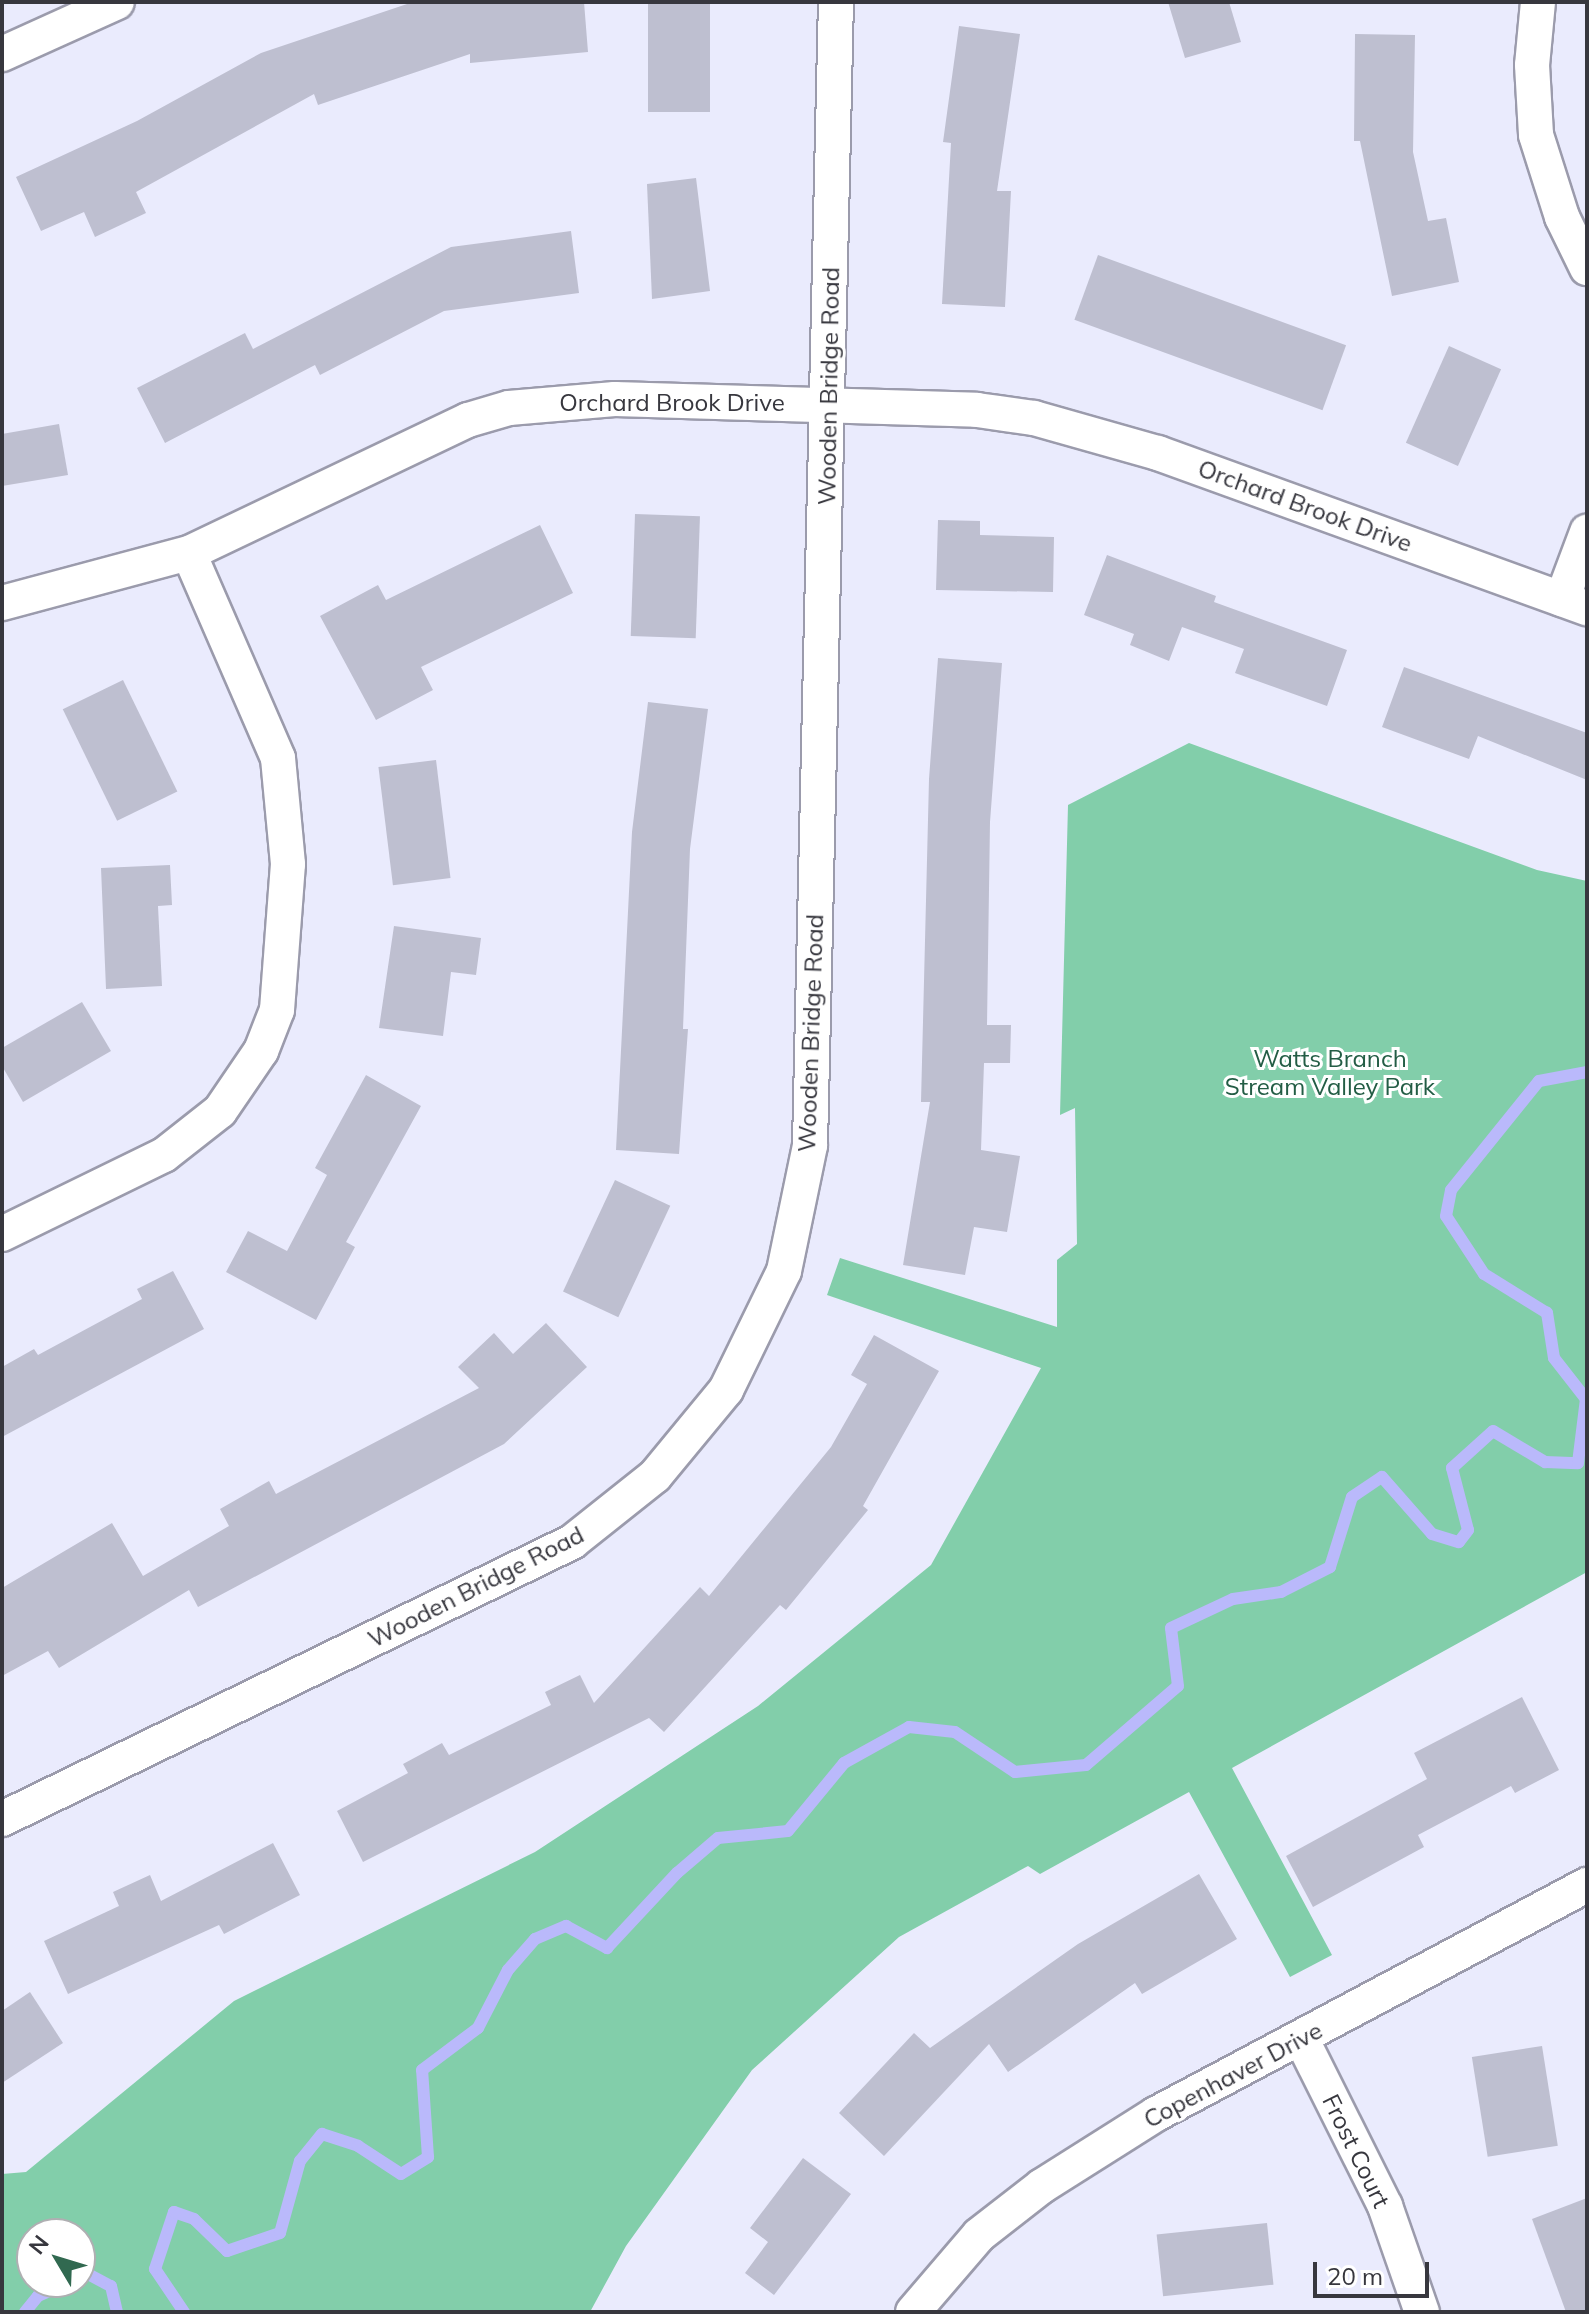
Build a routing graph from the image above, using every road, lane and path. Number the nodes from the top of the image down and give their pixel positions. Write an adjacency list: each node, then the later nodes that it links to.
1 (117, 2): 4 (street)
2 (836, 2): 6 (street, Wooden Bridge Road)
3 (1538, 2): 5 (street)
4 (2, 54)
5 (1587, 268)
6 (829, 404): 8 (street, Orchard Brook Drive); 10 (street, Orchard Brook Drive); 12 (street, Wooden Bridge Road)
7 (1587, 532): 10 (street)
8 (189, 553): 9 (street, Orchard Brook Drive); 11 (street)
9 (2, 603)
10 (1574, 603)
11 (2, 1234)
12 (2, 1819)
13 (1587, 1885): 14 (street, Copenhaver Drive)
14 (1301, 2038): 15 (street, Copenhaver Drive); 16 (street, Frost Court)
15 (913, 2312)
16 (1422, 2312)

